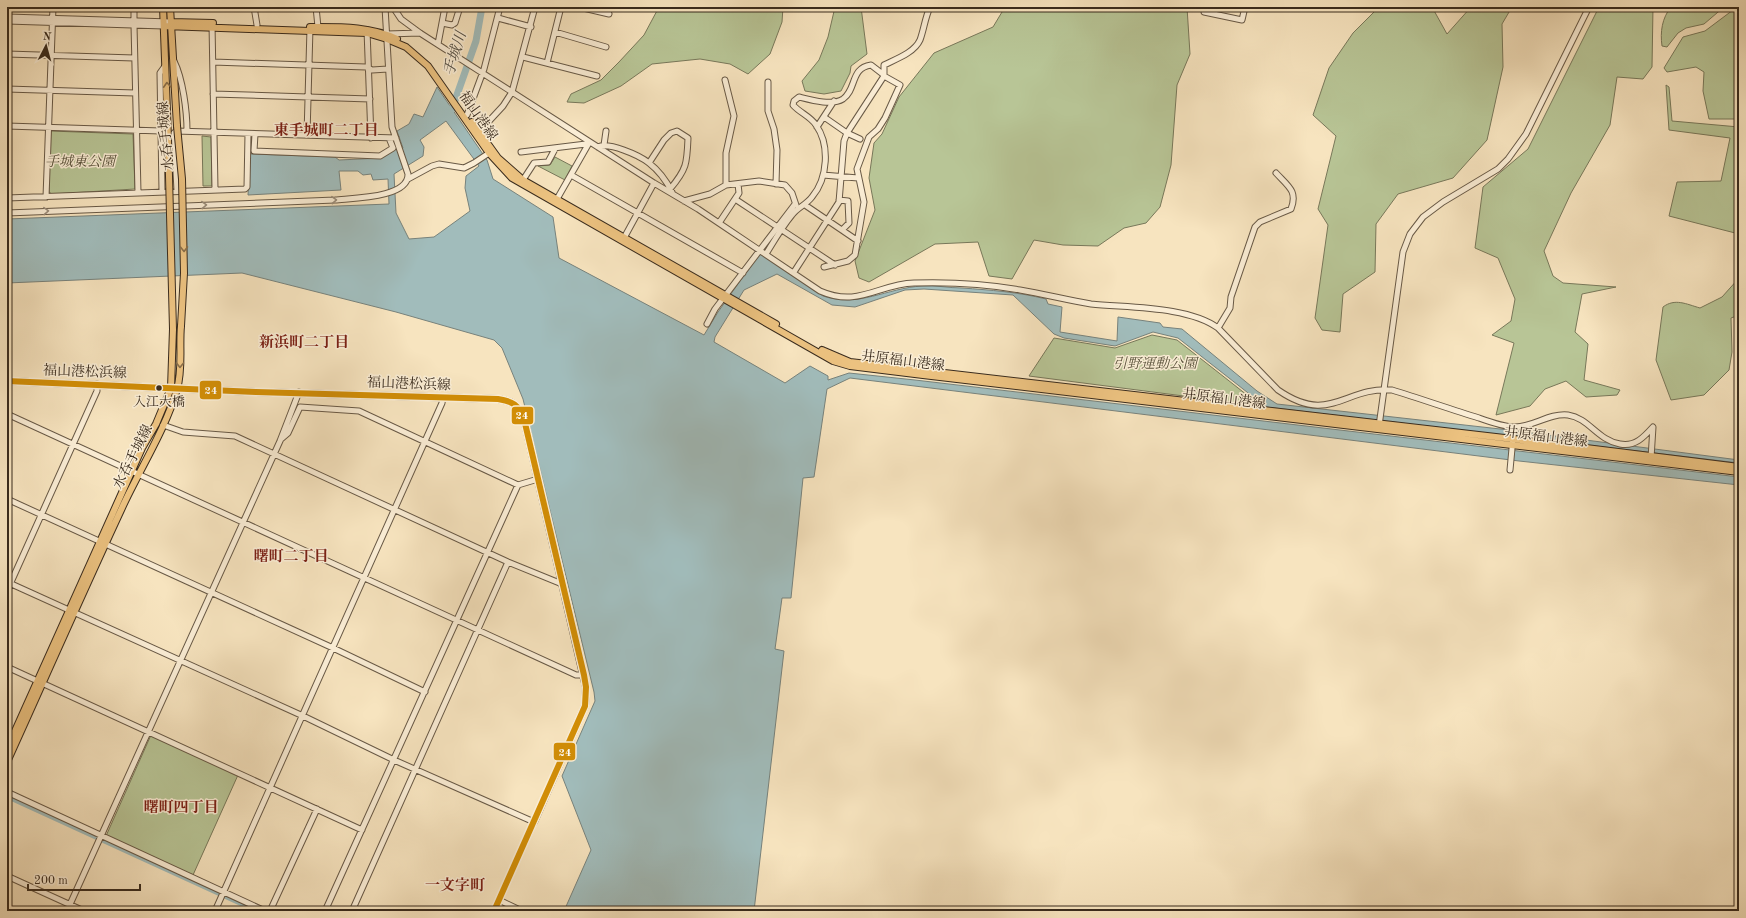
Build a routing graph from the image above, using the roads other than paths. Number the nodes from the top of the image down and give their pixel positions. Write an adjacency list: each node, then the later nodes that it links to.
1 (53, 7): 23 (street)
2 (134, 7): 25 (street)
3 (163, 7): 27 (main road)
4 (170, 7): 28 (main road)
5 (254, 7): 30 (street)
6 (316, 7): 31 (street)
7 (385, 7): 37 (street)
8 (393, 7): 36 (street)
9 (445, 7): 26 (street)
10 (460, 7): 26 (street)
11 (500, 7): 22 (street)
12 (536, 7): 32 (street)
13 (561, 7): 35 (street)
14 (579, 7): 20 (street)
15 (930, 7): 53 (street)
16 (1204, 7): 19 (street)
17 (1235, 7): 19 (street)
18 (1589, 7): 135 (street)
19 (1244, 9)
20 (609, 14)
21 (7, 17): 23 (street)
22 (498, 18): 32 (street); 51 (street)
23 (52, 20): 24 (street); 25 (street); 41 (street)
24 (7, 21)
25 (134, 23): 27 (street); 44 (street)
26 (442, 23): 38 (street)
27 (164, 24): 28 (main road, 福山港線); 48 (main road, 水呑手城線)
28 (171, 24): 29 (main road, 福山港線); 42 (main road, 水呑手城線)
29 (212, 25): 30 (main road, 福山港線); 33 (main road, 福山港線); 45 (street)
30 (257, 25): 33 (main road, 福山港線)
31 (318, 27): 33 (main road, 福山港線); 34 (main road, 福山港線)
32 (531, 27): 43 (street)
33 (310, 29): 34 (main road, 福山港線); 47 (street)
34 (367, 31): 37 (main road, 福山港線); 49 (street)
35 (555, 32): 39 (street); 46 (street)
36 (420, 33): 37 (street); 38 (street)
37 (387, 36): 50 (street); 64 (main road, 福山港線)
38 (438, 44): 51 (street)
39 (606, 47)
40 (7, 54): 41 (street)
41 (51, 56): 44 (street); 57 (street)
42 (172, 56): 72 (street); 134 (main road, 水呑手城線, one-way to 134, bridge)
43 (523, 57): 46 (street); 58 (street)
44 (134, 58): 59 (street)
45 (212, 62): 47 (street); 60 (street)
46 (547, 63): 52 (street)
47 (309, 65): 49 (street); 61 (street)
48 (165, 66): 70 (street); 134 (main road, 水呑手城線, one-way to 48, bridge)
49 (369, 68): 50 (street); 62 (street)
50 (388, 69): 81 (street)
51 (481, 72): 58 (street); 64 (street)
52 (597, 76)
53 (884, 76): 63 (street); 75 (street); 94 (street)
54 (725, 80): 100 (street)
55 (768, 82): 99 (street)
56 (7, 89): 57 (street)
57 (50, 90): 59 (street); 67 (street)
58 (512, 92): 74 (street); 83 (street)
59 (135, 93): 69 (street)
60 (213, 94): 61 (street); 73 (street)
61 (308, 98): 62 (street); 78 (street)
62 (370, 99): 79 (street)
63 (834, 101): 65 (street); 68 (street)
64 (466, 115): 74 (main road, 福山港線)
65 (824, 117): 68 (street); 75 (street)
66 (7, 126): 67 (street)
67 (49, 127): 69 (street); 106 (street)
68 (817, 127): 92 (street)
69 (136, 130): 70 (street); 103 (street)
70 (161, 131): 104 (street)
71 (606, 131): 84 (street)
72 (187, 132): 73 (street); 102 (street)
73 (214, 133): 76 (street); 101 (street)
74 (478, 133): 88 (main road, 福山港線); 96 (main road, 福山港線)
75 (848, 133): 82 (street); 93 (street)
76 (248, 134): 77 (street); 101 (street)
77 (255, 134): 78 (street); 80 (street)
78 (307, 135): 79 (street)
79 (371, 138): 80 (street)
80 (389, 138): 81 (street)
81 (396, 138): 95 (street)
82 (860, 139)
83 (589, 142): 85 (street); 86 (street); 91 (street)
84 (604, 145): 85 (street); 89 (street)
85 (598, 147): 97 (street)
86 (555, 149): 87 (street); 96 (street)
87 (521, 152)
88 (487, 154): 95 (street); 129 (main road, 福山港線)
89 (649, 163): 105 (street); 105 (street)
90 (1276, 173): 131 (street)
91 (571, 175): 108 (street); 115 (street)
92 (823, 175): 93 (street); 112 (street)
93 (841, 177): 94 (street); 110 (street)
94 (858, 178): 121 (street)
95 (408, 179): 114 (street, one-way to 95)
96 (523, 180): 108 (main road, 福山港線)
97 (654, 183): 105 (street); 115 (street)
98 (738, 184): 99 (street); 100 (street); 109 (street)
99 (776, 184): 113 (street)
100 (726, 185): 111 (street)
101 (215, 189): 102 (street)
102 (177, 191): 104 (street)
103 (138, 192): 104 (street); 106 (street)
104 (162, 192)
105 (671, 192): 111 (street)
106 (46, 197): 107 (street)
107 (7, 198)
108 (556, 199): 120 (main road, 福山港線)
109 (735, 200): 117 (street); 118 (street)
110 (839, 200): 116 (street); 119 (street)
111 (684, 201): 117 (street)
112 (805, 205): 113 (street); 116 (street)
113 (797, 206): 118 (street)
114 (7, 213)
115 (638, 213): 120 (street); 128 (street)
116 (827, 220): 119 (street); 122 (street)
117 (719, 223): 123 (street)
118 (780, 228): 122 (street); 123 (street); 124 (street)
119 (842, 230): 121 (street)
120 (624, 238): 129 (main road, 福山港線)
121 (858, 241): 125 (street)
122 (809, 248): 125 (street); 127 (street)
123 (760, 250): 124 (street); 128 (street)
124 (766, 254): 127 (street)
125 (835, 265): 126 (street)
126 (824, 267)
127 (794, 272): 131 (street)
128 (743, 273): 129 (street)
129 (725, 298): 130 (street); 140 (main road, 井原福山港線)
130 (707, 324)
131 (1218, 328): 138 (street)
132 (7, 380): 133 (main road, 福山港松浜線)
133 (97, 384): 134 (main road, 福山港松浜線); 147 (street)
134 (174, 388): 136 (main road, 福山港松浜線); 141 (main road, 水呑手城線); 152 (main road, 水呑手城線)
135 (1384, 389): 138 (street); 142 (street); 143 (street)
136 (299, 392): 137 (main road, 福山港松浜線); 144 (street)
137 (443, 397): 145 (street); 154 (main road, 福山港松浜線)
138 (1303, 404): 140 (street)
139 (7, 414): 147 (street)
140 (1302, 416): 142 (main road, 井原福山港線)
141 (163, 425): 148 (street); 152 (main road, 水呑手城線)
142 (1379, 427): 146 (main road, 井原福山港線)
143 (1514, 427): 146 (street); 149 (street)
144 (280, 441): 145 (street); 148 (street)
145 (426, 442): 155 (street); 157 (street)
146 (1513, 442): 149 (main road, 井原福山港線); 151 (street)
147 (73, 444): 152 (street); 158 (street)
148 (274, 454): 157 (street); 159 (street)
149 (1651, 455): 150 (main road, 井原福山港線); 153 (main road, 井原福山港線)
150 (1739, 467)
151 (1510, 470)
152 (136, 472): 159 (street); 160 (main road, 水呑手城線)
153 (1739, 472)
154 (538, 479): 155 (street); 165 (main road, 福山港松浜線)
155 (518, 485): 161 (street)
156 (7, 499): 158 (street)
157 (396, 510): 161 (street); 163 (street)
158 (42, 516): 160 (street); 164 (street)
159 (242, 522): 163 (street); 167 (street)
160 (103, 543): 167 (street); 168 (main road, 水呑手城線)
161 (487, 553): 162 (street); 169 (street)
162 (508, 562): 165 (street); 170 (street)
163 (365, 578): 169 (street); 171 (street)
164 (9, 582): 166 (street); 168 (street)
165 (562, 584): 174 (main road, 福山港松浜線)
166 (7, 591)
167 (211, 592): 171 (street); 172 (street)
168 (72, 611): 172 (street); 175 (main road, 水呑手城線)
169 (457, 620): 170 (street); 176 (street)
170 (478, 630): 174 (street); 182 (street)
171 (333, 648): 176 (street); 177 (street)
172 (181, 661): 177 (street); 178 (street)
173 (7, 666): 175 (street)
174 (584, 674): 186 (main road, 福山港松浜線)
175 (40, 682): 178 (street); 179 (main road, 水呑手城線); 181 (main road, 水呑手城線)
176 (425, 692): 180 (street)
177 (303, 716): 180 (street); 183 (street)
178 (148, 731): 183 (street); 188 (street)
179 (7, 749)
180 (394, 760): 182 (street); 187 (street)
181 (7, 762)
182 (415, 769): 186 (street); 199 (street)
183 (271, 789): 185 (street); 190 (street)
184 (7, 792): 188 (street)
185 (317, 809): 187 (street); 197 (street)
186 (534, 822): 191 (street)
187 (362, 830): 198 (street)
188 (100, 838): 190 (street); 192 (street)
189 (7, 876): 192 (street)
190 (222, 894): 195 (street); 196 (street)
191 (499, 900): 200 (street); 201 (street)
192 (70, 904): 193 (street); 194 (street)
193 (67, 911)
194 (84, 911)
195 (214, 911)
196 (265, 911)
197 (270, 911)
198 (325, 911)
199 (352, 911)
200 (494, 911)
201 (522, 911)

